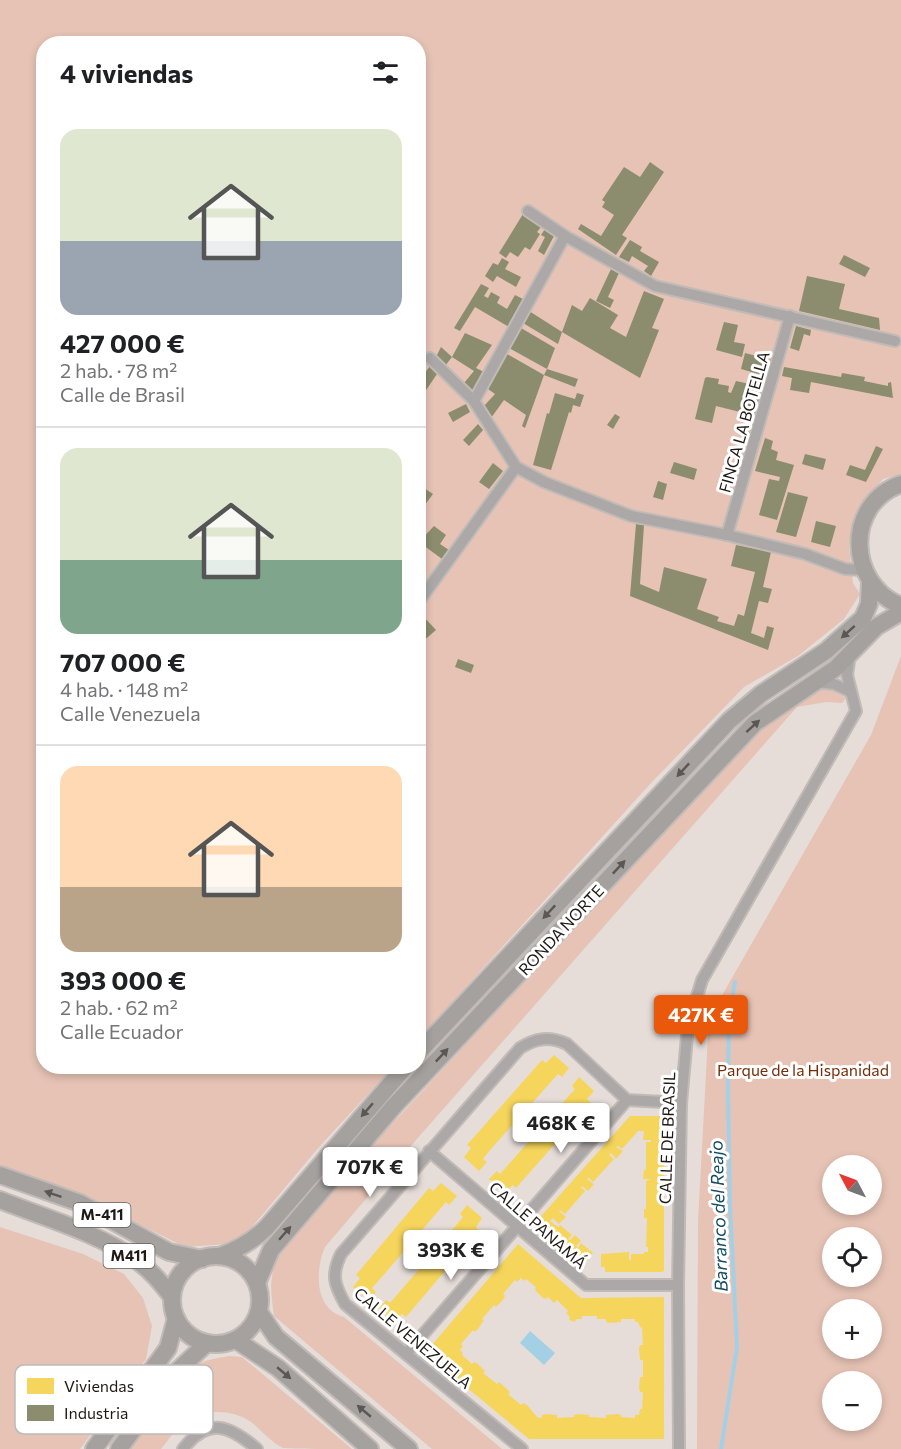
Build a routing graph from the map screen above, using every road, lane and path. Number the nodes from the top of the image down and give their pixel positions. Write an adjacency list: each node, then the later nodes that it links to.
1 (528, 211): 2 (street)
2 (565, 236): 3 (street); 6 (street)
3 (790, 316): 4 (street); 9 (street, FINCA LA BOTELLA)
4 (896, 341)
5 (430, 358): 6 (street)
6 (474, 401): 7 (street)
7 (516, 467): 9 (street); 11 (street)
8 (901, 484): 10 (main road, RONDA NORTE)
9 (727, 535): 10 (street)
10 (867, 576): 12 (main road); 17 (main road, RONDA NORTE, one-way to 17)
11 (426, 592)
12 (901, 606)
13 (901, 612): 14 (main road, RONDA NORTE)
14 (850, 654): 15 (main road, RONDA NORTE); 16 (street, CALLE DE BRASIL)
15 (816, 682): 16 (street); 18 (main road, RONDA NORTE, one-way to 15)
16 (851, 692): 22 (street, CALLE DE BRASIL)
17 (426, 1044)
18 (426, 1072)
19 (399, 1074): 27 (main road, one-way to 27)
20 (424, 1074): 29 (main road, RONDA NORTE, one-way to 20)
21 (627, 1100): 22 (street); 23 (street, CALLE VENEZUELA); 26 (street)
22 (681, 1103): 30 (street, CALLE DE BRASIL)
23 (429, 1151): 26 (street, CALLE PANAMÁ); 36 (street, CALLE VENEZUELA)
24 (0, 1175): 28 (main road, M-411, one-way to 24)
25 (0, 1200): 31 (main road, M411)
26 (517, 1226): 30 (street, CALLE PANAMÁ); 36 (street)
27 (220, 1256): 28 (main road); 29 (main road)
28 (202, 1259): 31 (main road)
29 (257, 1283): 32 (main road)
30 (678, 1285): 50 (street, CALLE DE BRASIL)
31 (172, 1297): 33 (main road)
32 (259, 1312): 34 (main road); 48 (main road, one-way to 32)
33 (176, 1318): 35 (main road); 37 (main road)
34 (236, 1340): 35 (main road); 47 (main road, one-way to 47)
35 (207, 1343): 38 (main road)
36 (406, 1354): 49 (street, CALLE VENEZUELA)
37 (156, 1365)
38 (184, 1365)
39 (213, 1428): 46 (street)
40 (105, 1434): 43 (main road)
41 (130, 1434): 44 (main road)
42 (199, 1434): 45 (street)
43 (94, 1449)
44 (119, 1449)
45 (183, 1449)
46 (257, 1449)
47 (370, 1449)
48 (409, 1449)
49 (522, 1449)
50 (679, 1449)

